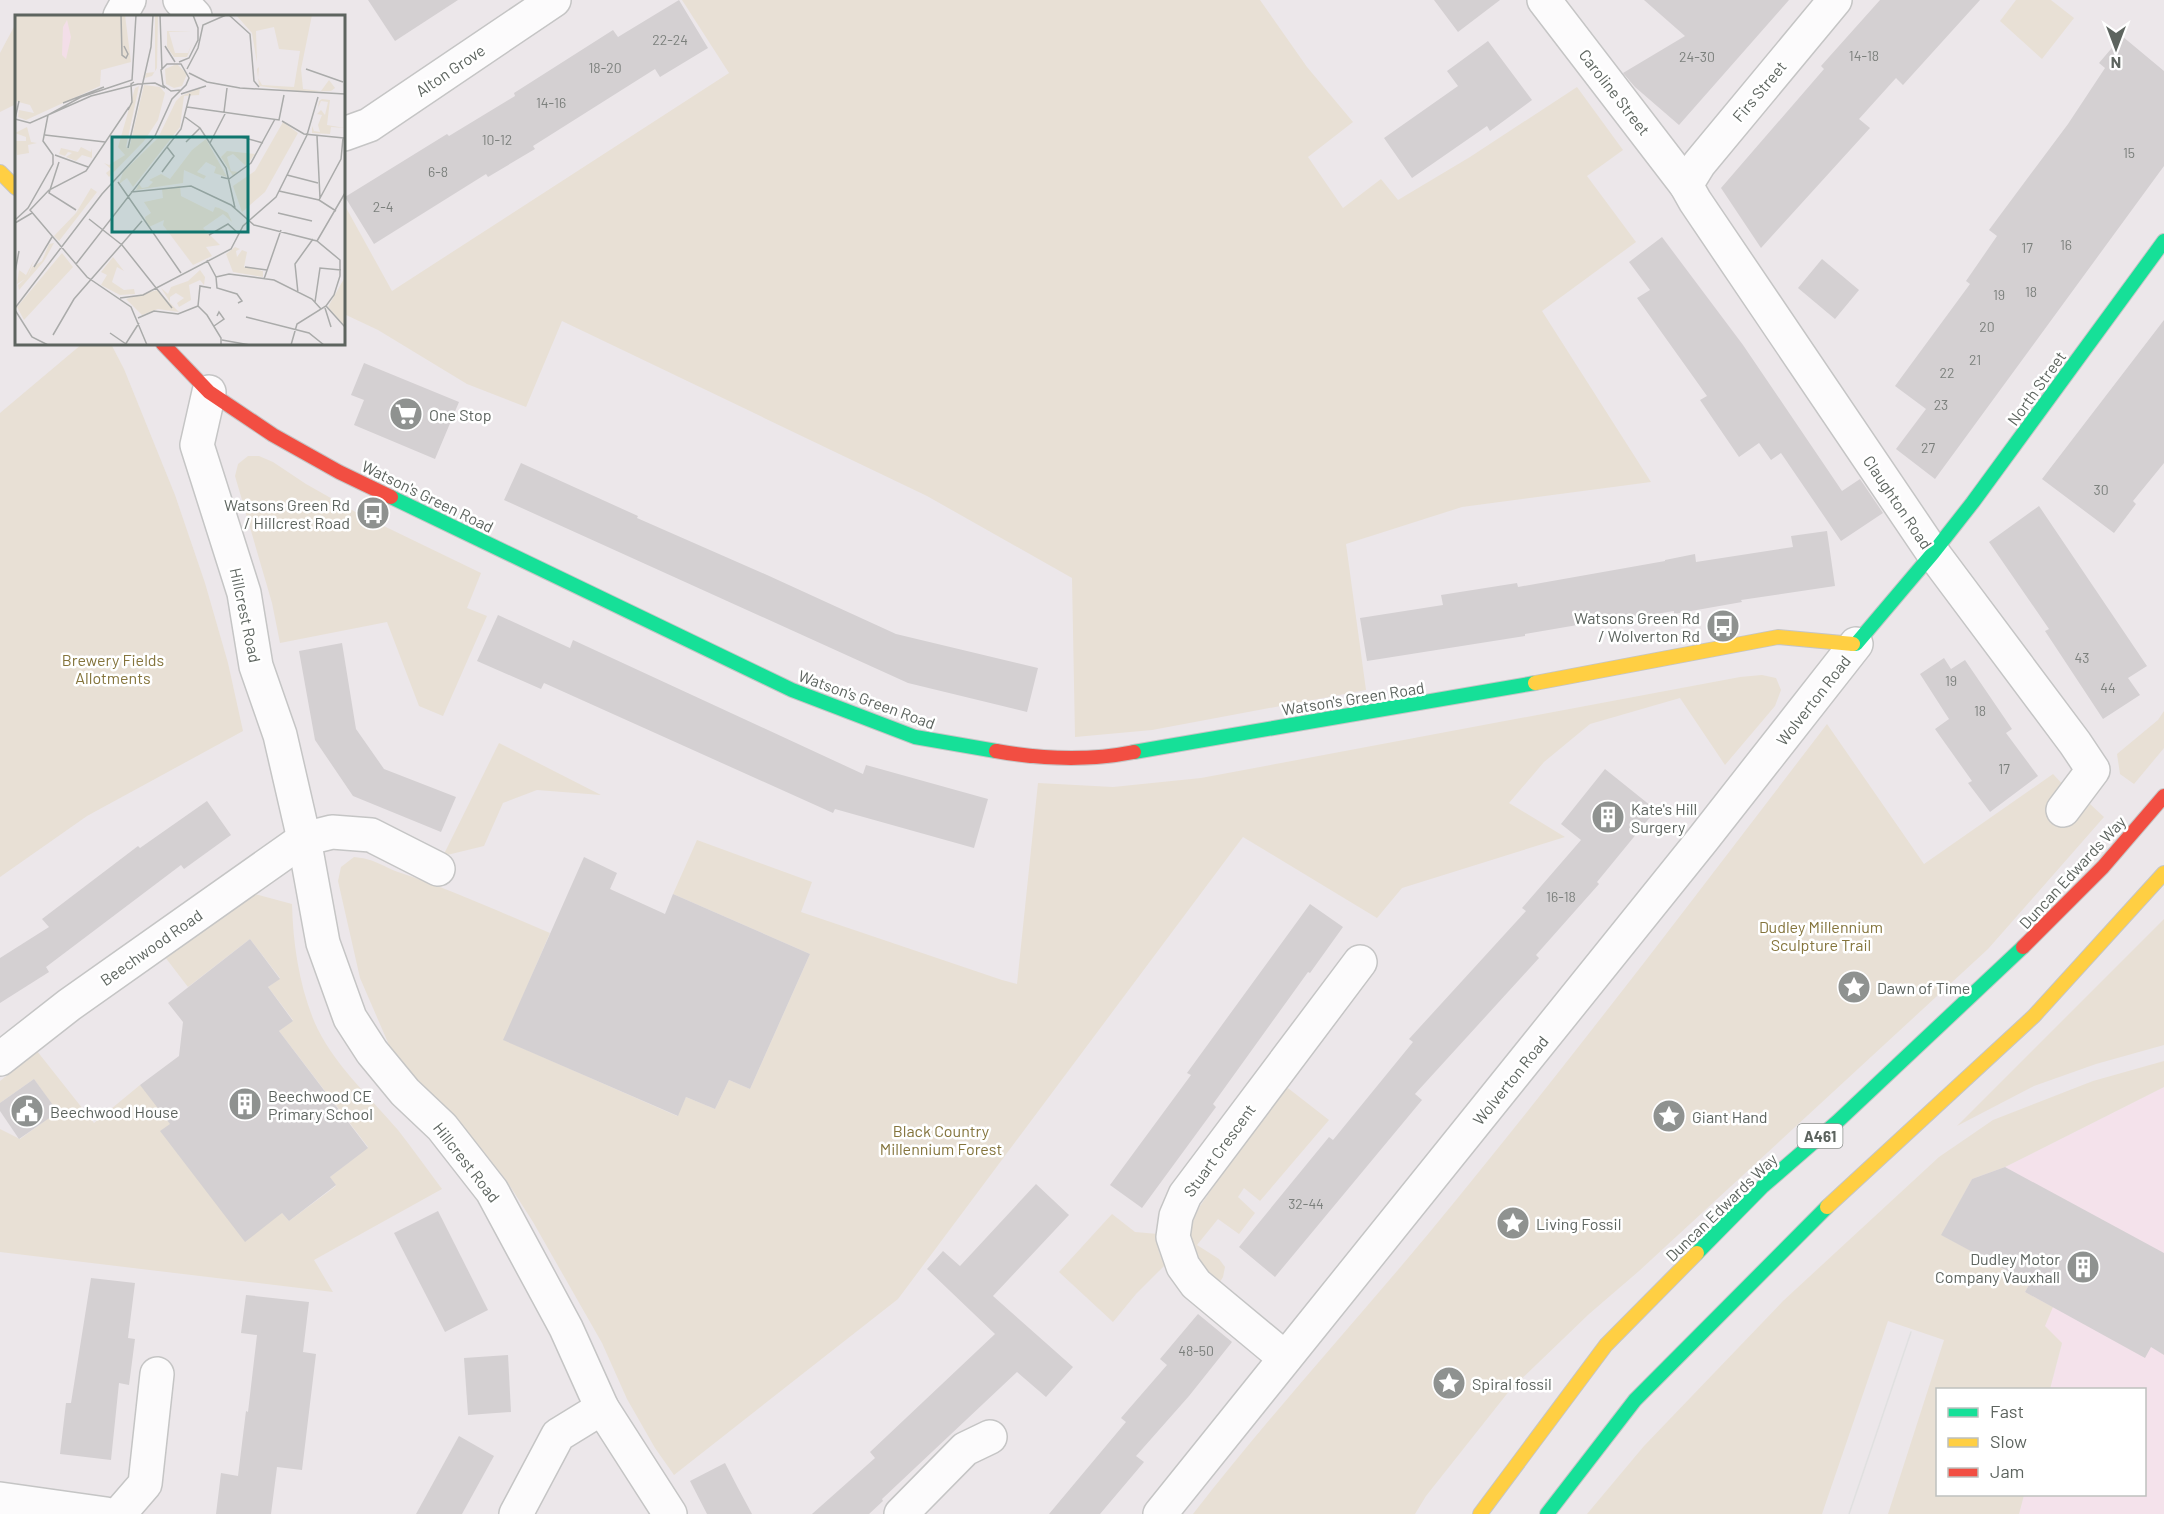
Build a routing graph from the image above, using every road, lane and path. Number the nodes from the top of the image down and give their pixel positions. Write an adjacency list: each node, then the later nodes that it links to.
1 (129, 0): 6 (street)
2 (180, 0): 7 (street)
3 (554, 0): 8 (street, Alton Grove)
4 (1544, 0): 9 (street, Caroline Street)
5 (1835, 0): 9 (street, Firs Street)
6 (121, 15)
7 (194, 15)
8 (345, 134)
9 (1686, 184): 13 (street, Claughton Road)
10 (2164, 241): 13 (main road, North Street)
11 (165, 345): 12 (main road, Watson's Green Road)
12 (209, 392): 14 (main road, Watson's Green Road); 17 (street, Hillcrest Road)
13 (1933, 553): 14 (main road, North Street); 16 (street, Claughton Road)
14 (1857, 644): 22 (street, Wolverton Road)
15 (2164, 796): 26 (main road, Duncan Edwards Way / A461)
16 (2063, 810)
17 (304, 839): 18 (street); 21 (street, Beechwood Road); 24 (street, Hillcrest Road)
18 (438, 869)
19 (2164, 873): 36 (main road)
20 (1359, 962): 22 (street, Stuart Crescent)
21 (0, 1059)
22 (1286, 1358): 33 (street, Wolverton Road)
23 (157, 1374): 29 (street)
24 (602, 1408): 30 (street); 31 (street, Hillcrest Road)
25 (990, 1437): 32 (street)
26 (1496, 1494): 34 (main road); 35 (main road, Duncan Edwards Way / A461)
27 (0, 1499): 28 (street)
28 (105, 1514)
29 (119, 1514)
30 (516, 1514)
31 (670, 1514)
32 (901, 1514)
33 (1160, 1514)
34 (1467, 1514)
35 (1480, 1514)
36 (1546, 1514)

